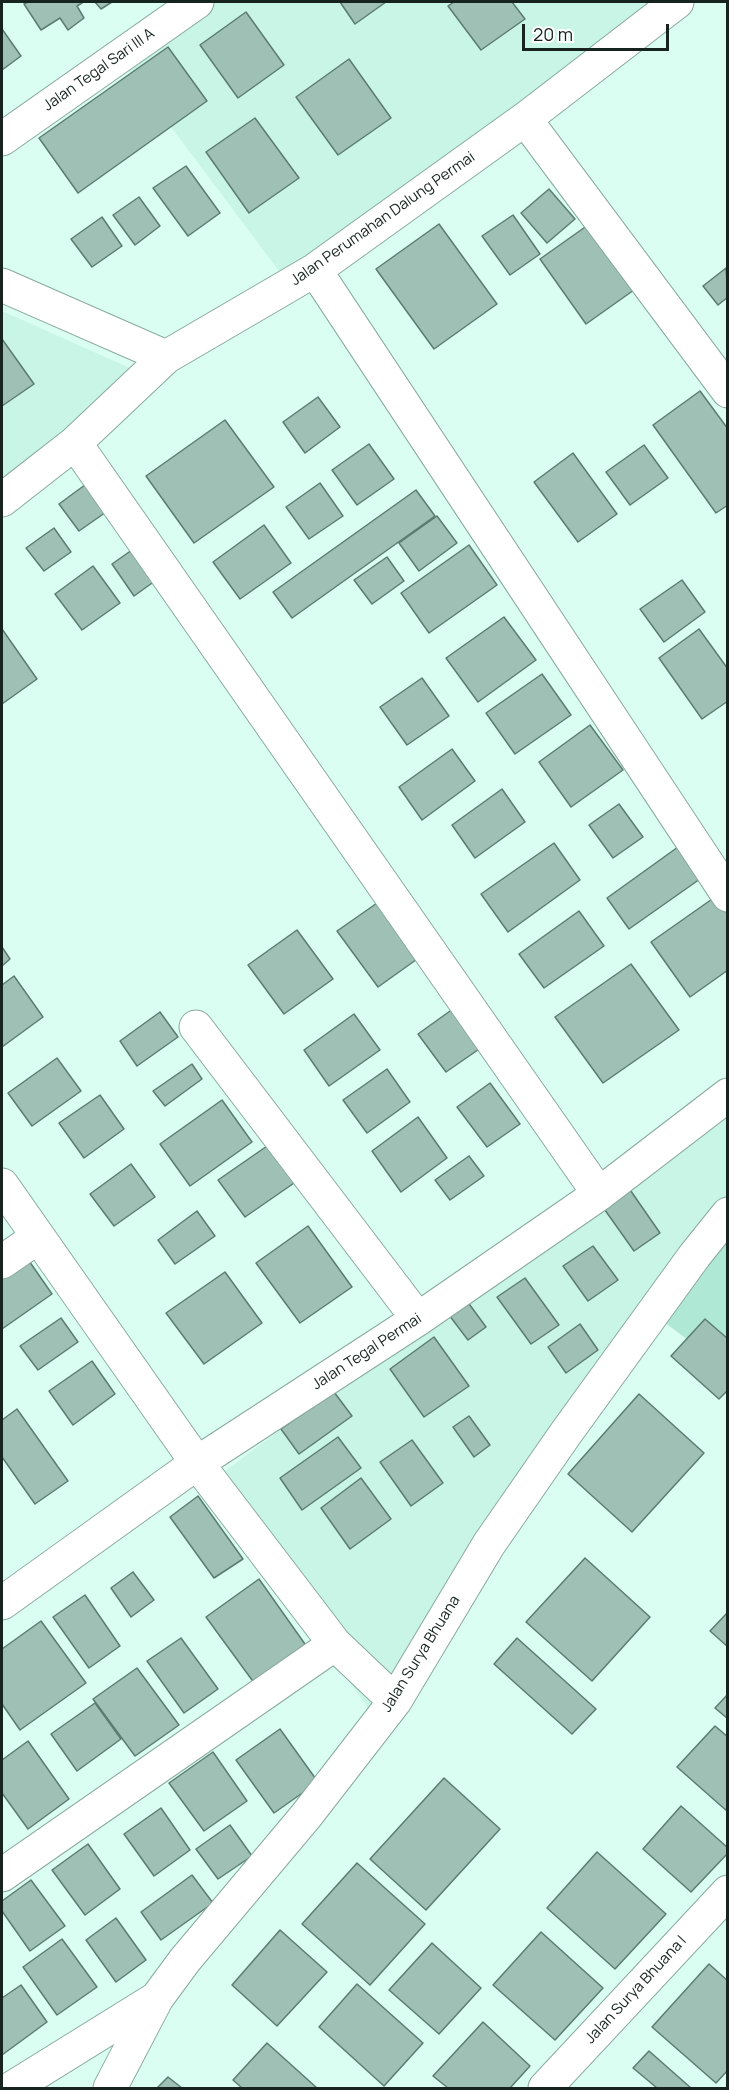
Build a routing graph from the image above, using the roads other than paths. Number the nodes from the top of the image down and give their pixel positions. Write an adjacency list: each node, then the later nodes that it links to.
1 (196, 2): 4 (street, Jalan Tegal Sari III A)
2 (677, 2): 3 (street, Jalan Perumahan Dalung Permai)
3 (525, 119): 5 (street, Jalan Perumahan Dalung Permai); 8 (street)
4 (2, 139)
5 (315, 270): 7 (street, Jalan Perumahan Dalung Permai); 11 (street)
6 (2, 285): 7 (street)
7 (166, 357): 9 (street, Jalan Perumahan Dalung Permai)
8 (728, 390)
9 (75, 443): 10 (street, Jalan Perumahan Dalung Permai); 15 (street)
10 (2, 500)
11 (728, 895)
12 (196, 1027): 19 (street)
13 (728, 1095): 15 (street, Jalan Tegal Permai)
14 (2, 1185): 17 (street)
15 (599, 1194): 19 (street, Jalan Tegal Permai)
16 (728, 1214): 23 (street, Jalan Surya Bhuana)
17 (38, 1237): 18 (street); 20 (street)
18 (2, 1262)
19 (418, 1319): 20 (street, Jalan Tegal Permai)
20 (197, 1463): 21 (street, Jalan Tegal Permai); 22 (street)
21 (2, 1603)
22 (335, 1644): 23 (street); 24 (street)
23 (394, 1701): 26 (street, Jalan Surya Bhuana)
24 (2, 1875)
25 (728, 1892): 29 (street, Jalan Surya Bhuana I)
26 (157, 1998): 27 (street); 28 (street, Jalan Surya Bhuana)
27 (12, 2088)
28 (110, 2088)
29 (545, 2088)

